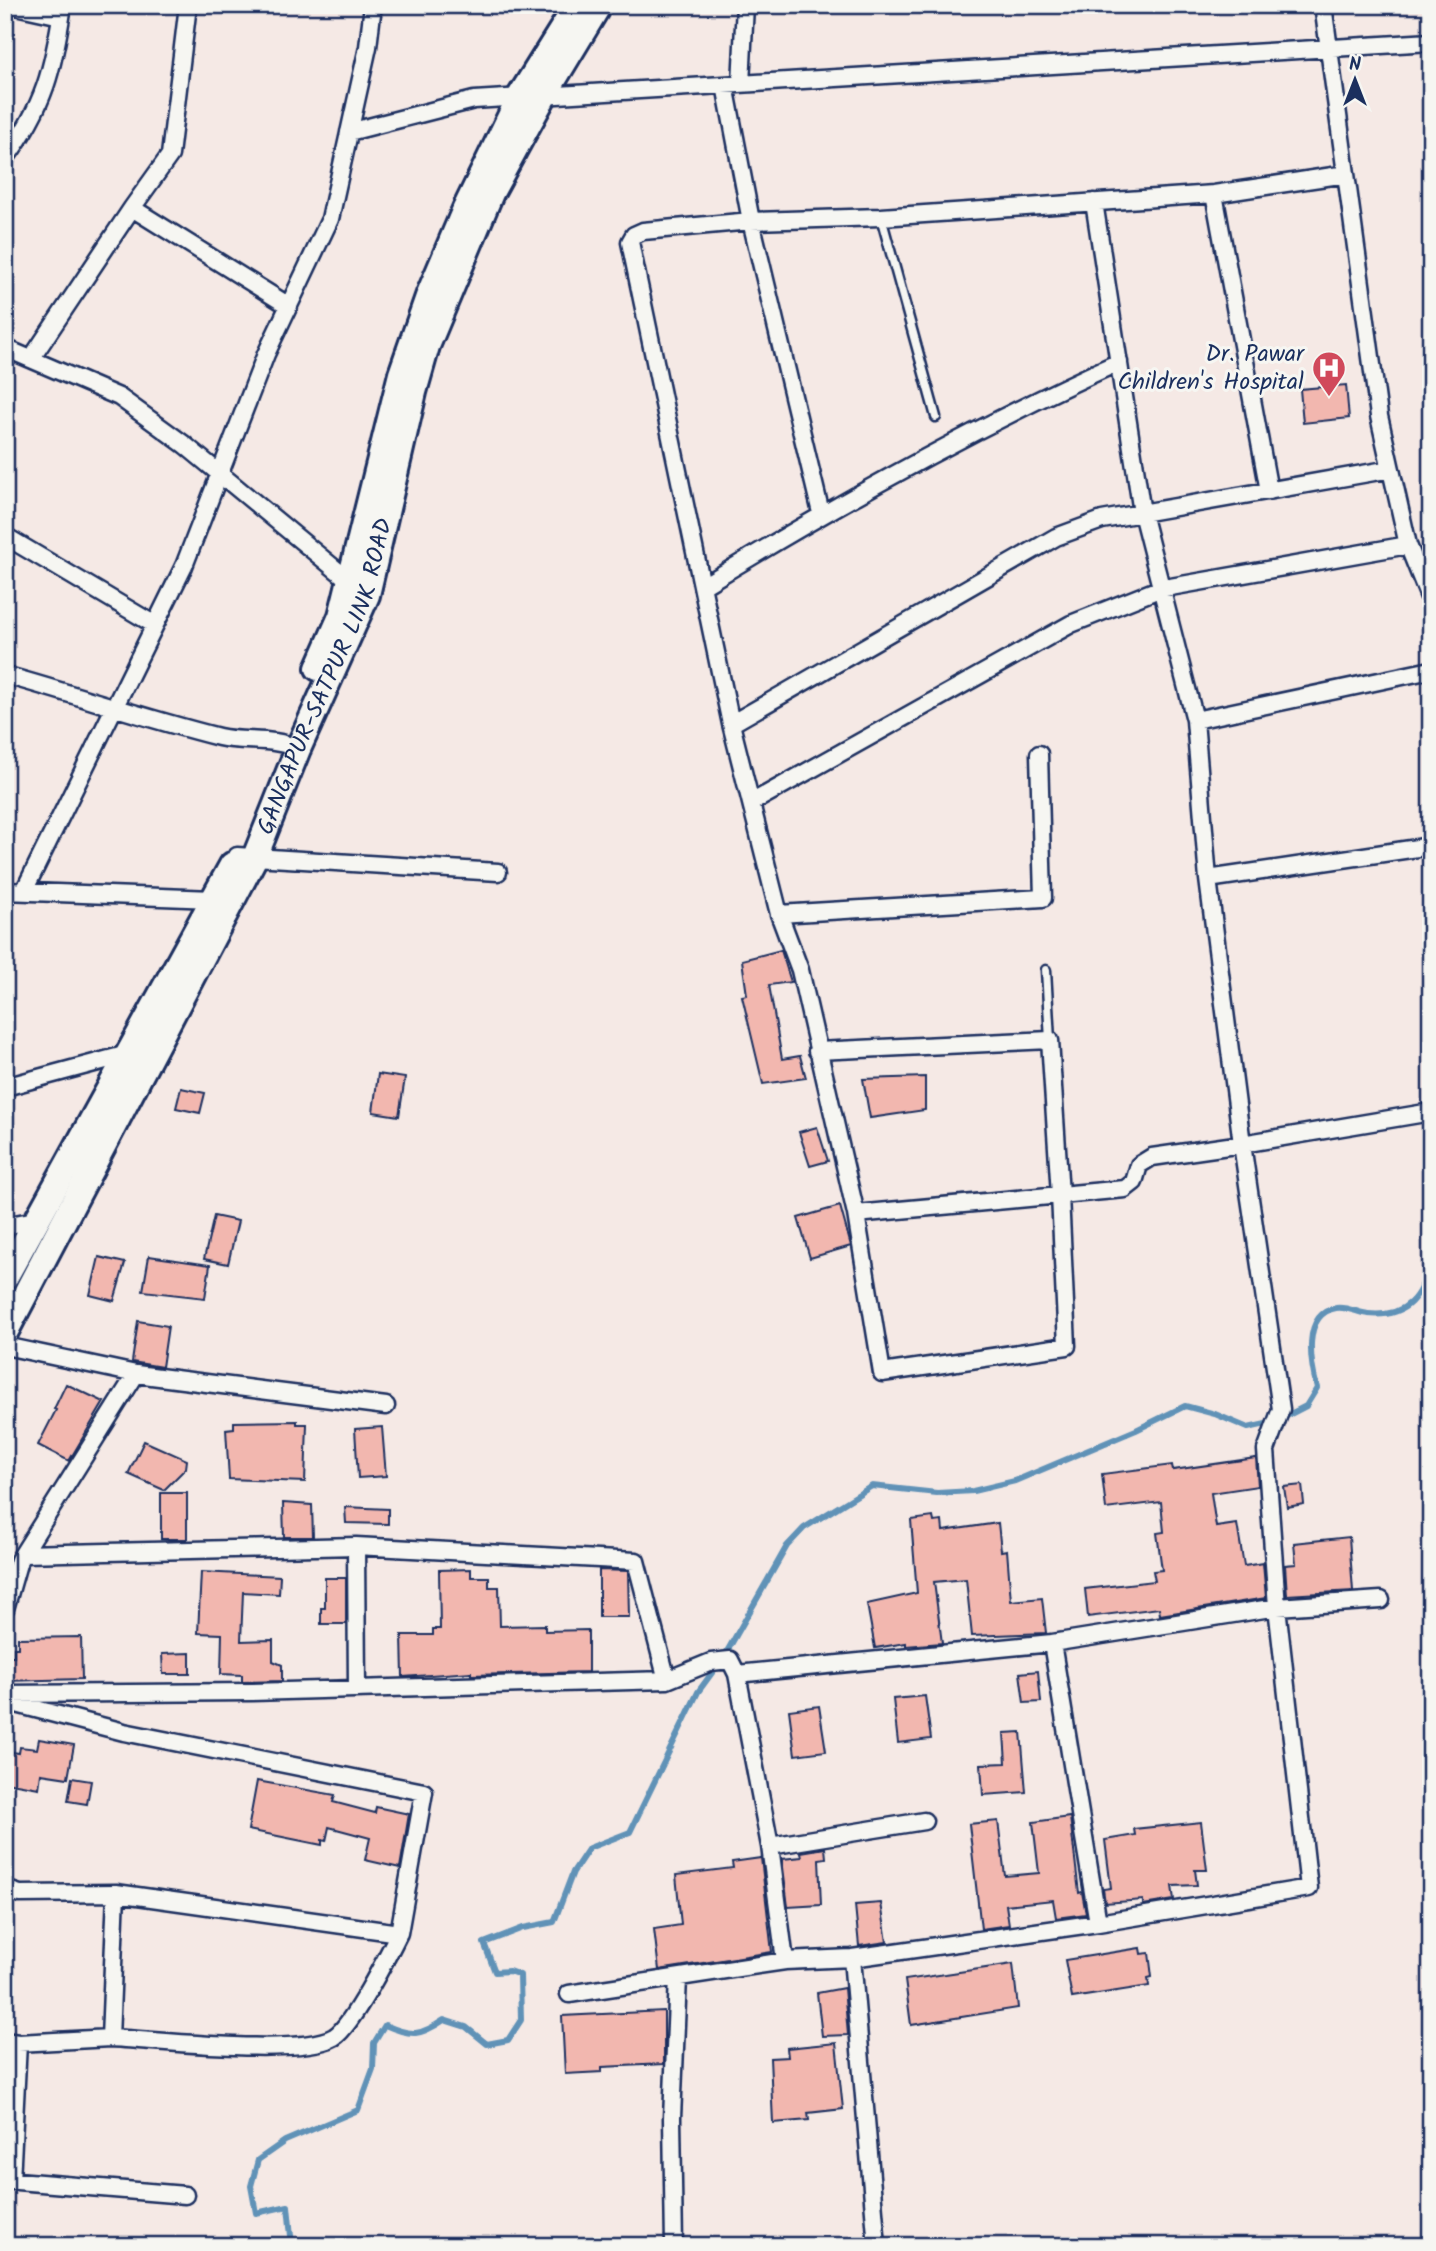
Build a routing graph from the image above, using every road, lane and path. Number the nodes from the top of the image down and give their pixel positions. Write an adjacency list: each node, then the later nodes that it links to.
1 (11, 5): 8 (street)
2 (188, 5): 18 (street)
3 (373, 5): 13 (street)
4 (577, 5): 12 (main road, GANGAPUR-SATPUR LINK ROAD)
5 (599, 5): 12 (main road, GANGAPUR-SATPUR LINK ROAD)
6 (745, 5): 11 (street)
7 (1323, 5): 10 (street)
8 (62, 10): 14 (street)
9 (1431, 41): 10 (street)
10 (1329, 50): 11 (street); 15 (street)
11 (733, 84): 12 (street); 20 (street)
12 (532, 96): 13 (street); 33 (main road, GANGAPUR-SATPUR LINK ROAD); 43 (main road, GANGAPUR-SATPUR LINK ROAD)
13 (349, 132): 21 (street)
14 (5, 159)
15 (1346, 174): 16 (street); 26 (street)
16 (1214, 194): 17 (street); 28 (street)
17 (1094, 202): 19 (street); 24 (street)
18 (132, 208): 21 (street); 23 (street)
19 (881, 217): 20 (street); 25 (lane)
20 (751, 221): 29 (street); 34 (street)
21 (289, 306): 27 (street)
22 (5, 351): 23 (street)
23 (31, 359): 27 (street)
24 (1119, 362): 29 (street); 30 (street)
25 (936, 417)
26 (1391, 469): 28 (street); 32 (street)
27 (221, 476): 33 (street); 37 (street)
28 (1269, 491): 30 (street)
29 (821, 513): 34 (street)
30 (1142, 513): 35 (street); 42 (street)
31 (5, 536): 37 (street)
32 (1408, 545): 35 (street); 36 (street)
33 (351, 582): 43 (main road, GANGAPUR-SATPUR LINK ROAD)
34 (703, 586): 42 (street)
35 (1159, 589): 41 (street); 45 (street)
36 (1431, 602)
37 (155, 625): 40 (street)
38 (1431, 670): 41 (street)
39 (5, 675): 40 (street)
40 (116, 705): 43 (street); 51 (street)
41 (1195, 720): 49 (street)
42 (732, 724): 45 (street)
43 (292, 746): 47 (main road, GANGAPUR-SATPUR LINK ROAD)
44 (1040, 754): 53 (street)
45 (751, 803): 53 (street)
46 (1431, 846): 49 (street)
47 (246, 856): 48 (street); 52 (main road, GANGAPUR-SATPUR LINK ROAD); 65 (main road, GANGAPUR-SATPUR LINK ROAD)
48 (498, 872)
49 (1208, 878): 60 (street)
50 (5, 891): 51 (street)
51 (24, 891): 52 (street)
52 (213, 899): 57 (main road, GANGAPUR-SATPUR LINK ROAD)
53 (779, 914): 56 (street)
54 (1046, 970): 55 (lane)
55 (1050, 1040): 56 (street); 61 (street)
56 (817, 1051): 62 (street)
57 (128, 1054): 58 (street); 63 (main road, GANGAPUR-SATPUR LINK ROAD)
58 (5, 1087)
59 (1431, 1112): 60 (street)
60 (1242, 1144): 61 (street); 74 (street)
61 (1060, 1195): 62 (street); 62 (street)
62 (856, 1214)
63 (38, 1218): 64 (street); 65 (street); 66 (main road, GANGAPUR-SATPUR LINK ROAD)
64 (5, 1226)
65 (61, 1228): 67 (main road, GANGAPUR-SATPUR LINK ROAD)
66 (5, 1278)
67 (5, 1333)
68 (5, 1346): 69 (street)
69 (136, 1374): 70 (street); 72 (street)
70 (386, 1406)
71 (356, 1546): 72 (street); 78 (street); 79 (street)
72 (23, 1554): 75 (street)
73 (1381, 1600): 74 (street)
74 (1277, 1607): 76 (street); 86 (street)
75 (5, 1609)
76 (1052, 1643): 77 (street); 86 (street)
77 (734, 1667): 78 (street); 83 (street)
78 (667, 1680): 79 (street)
79 (357, 1689): 80 (street)
80 (5, 1694)
81 (5, 1701): 87 (street)
82 (924, 1821): 83 (street)
83 (770, 1846): 89 (street)
84 (5, 1889): 85 (street)
85 (116, 1893): 87 (street); 92 (street)
86 (1098, 1923): 88 (street)
87 (399, 1933): 92 (street)
88 (852, 1958): 89 (street); 97 (street)
89 (785, 1961): 90 (street)
90 (678, 1978): 91 (street); 96 (street)
91 (569, 1994)
92 (110, 2038): 93 (street)
93 (12, 2042): 94 (street)
94 (8, 2181): 95 (street)
95 (185, 2195)
96 (674, 2246)
97 (877, 2246)

